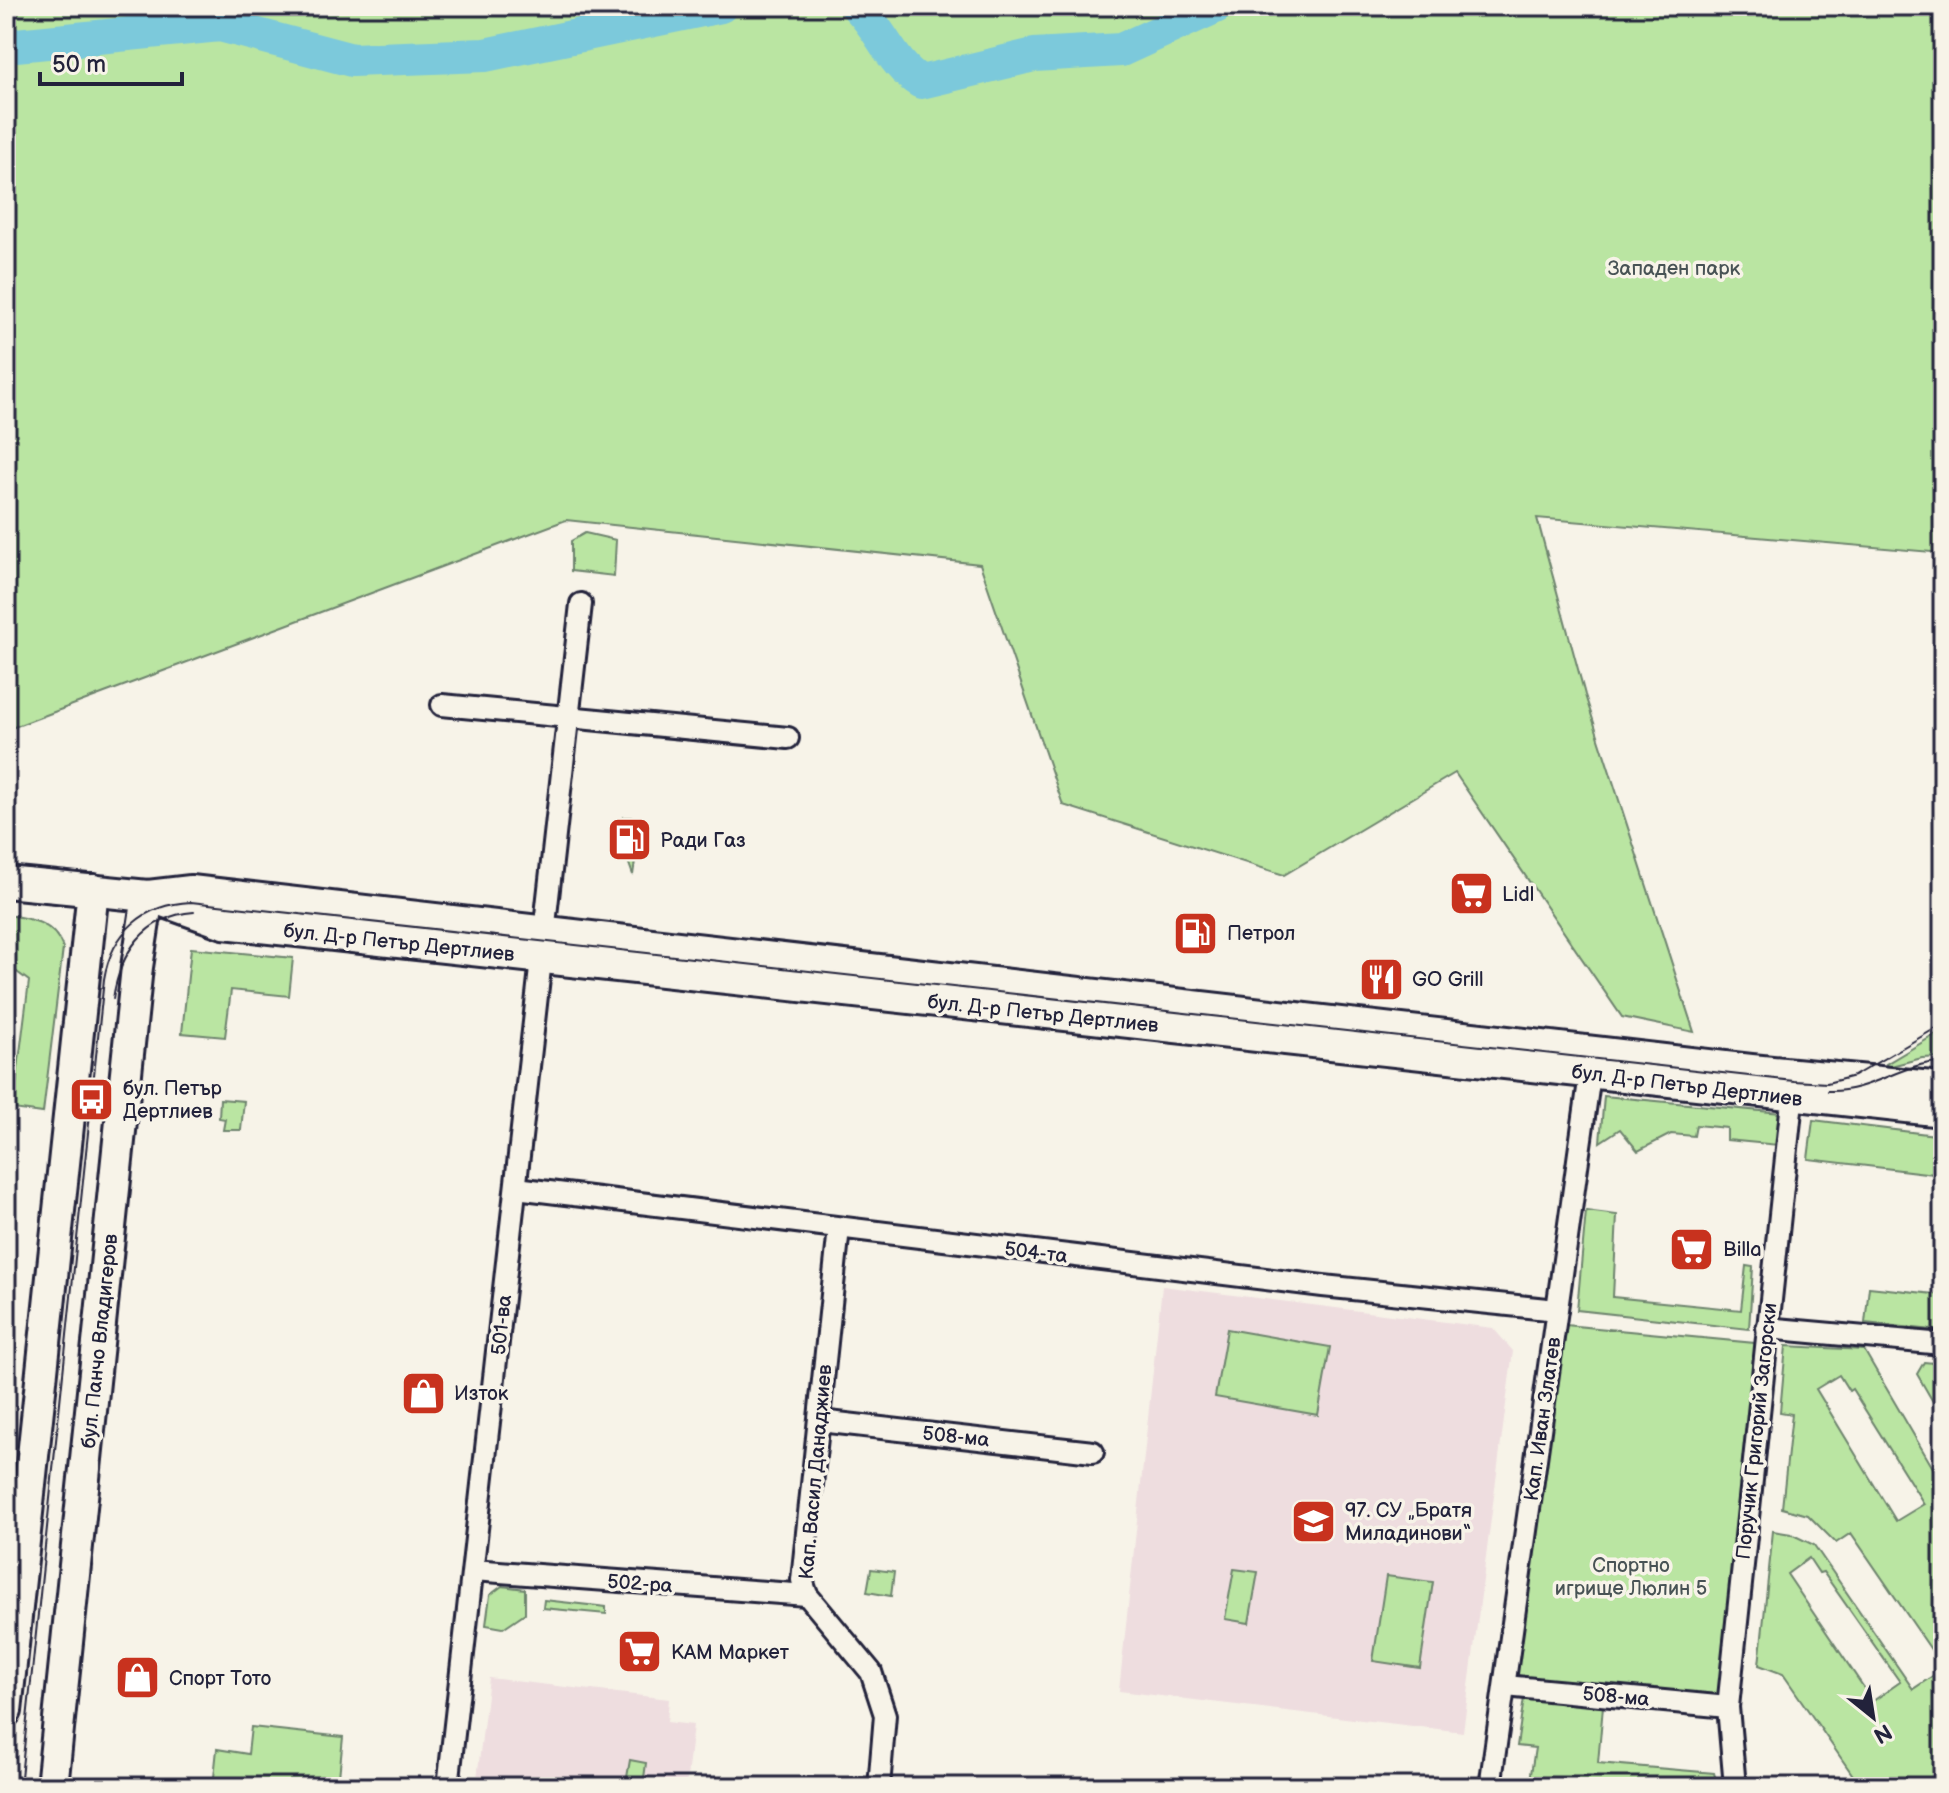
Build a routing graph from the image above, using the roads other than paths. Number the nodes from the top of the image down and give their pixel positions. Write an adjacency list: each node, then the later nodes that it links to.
1 (581, 604): 3 (street, 501-ва)
2 (442, 705): 3 (street)
3 (566, 719): 4 (street); 8 (street, 501-ва)
4 (788, 738)
5 (6, 882): 6 (main road, бул. Д-р Петър Дертлиев)
6 (93, 890): 7 (main road, бул. Д-р Петър Дертлиев); 20 (main road)
7 (148, 896): 8 (main road, бул. Д-р Петър Дертлиев); 26 (main road, бул. Панчо Владигеров)
8 (544, 945): 9 (main road, бул. Д-р Петър Дертлиев); 13 (street, 501-ва)
9 (1592, 1063): 10 (main road, бул. Д-р Петър Дертлиев); 15 (street, Кап. Иван Златев)
10 (1794, 1086): 11 (main road, бул. Д-р Петър Дертлиев); 12 (main road, бул. Д-р Петър Дертлиев); 16 (street, Поручик Григорий Загорски)
11 (1943, 1088)
12 (1943, 1111)
13 (516, 1188): 14 (street, 504-та); 21 (street, 501-ва)
14 (839, 1228): 15 (street, 504-та); 18 (street, Кап. Васил Данаджиев)
15 (1557, 1310): 23 (street, Кап. Иван Златев)
16 (1767, 1328): 17 (street); 24 (street, Поручик Григорий Загорски)
17 (1943, 1344)
18 (820, 1421): 19 (street, 508-ма); 22 (street, Кап. Васил Данаджиев)
19 (1093, 1452)
20 (16, 1526): 25 (main road)
21 (473, 1570): 22 (street, 502-ра); 27 (street, 501-ва)
22 (807, 1595): 28 (street, Кап. Васил Данаджиев)
23 (1505, 1686): 24 (street, 508-ма); 29 (street, Кап. Иван Златев)
24 (1728, 1707): 30 (street, Поручик Григорий Загорски)
25 (6, 1711)
26 (52, 1787)
27 (448, 1787)
28 (879, 1787)
29 (1490, 1787)
30 (1735, 1787)

